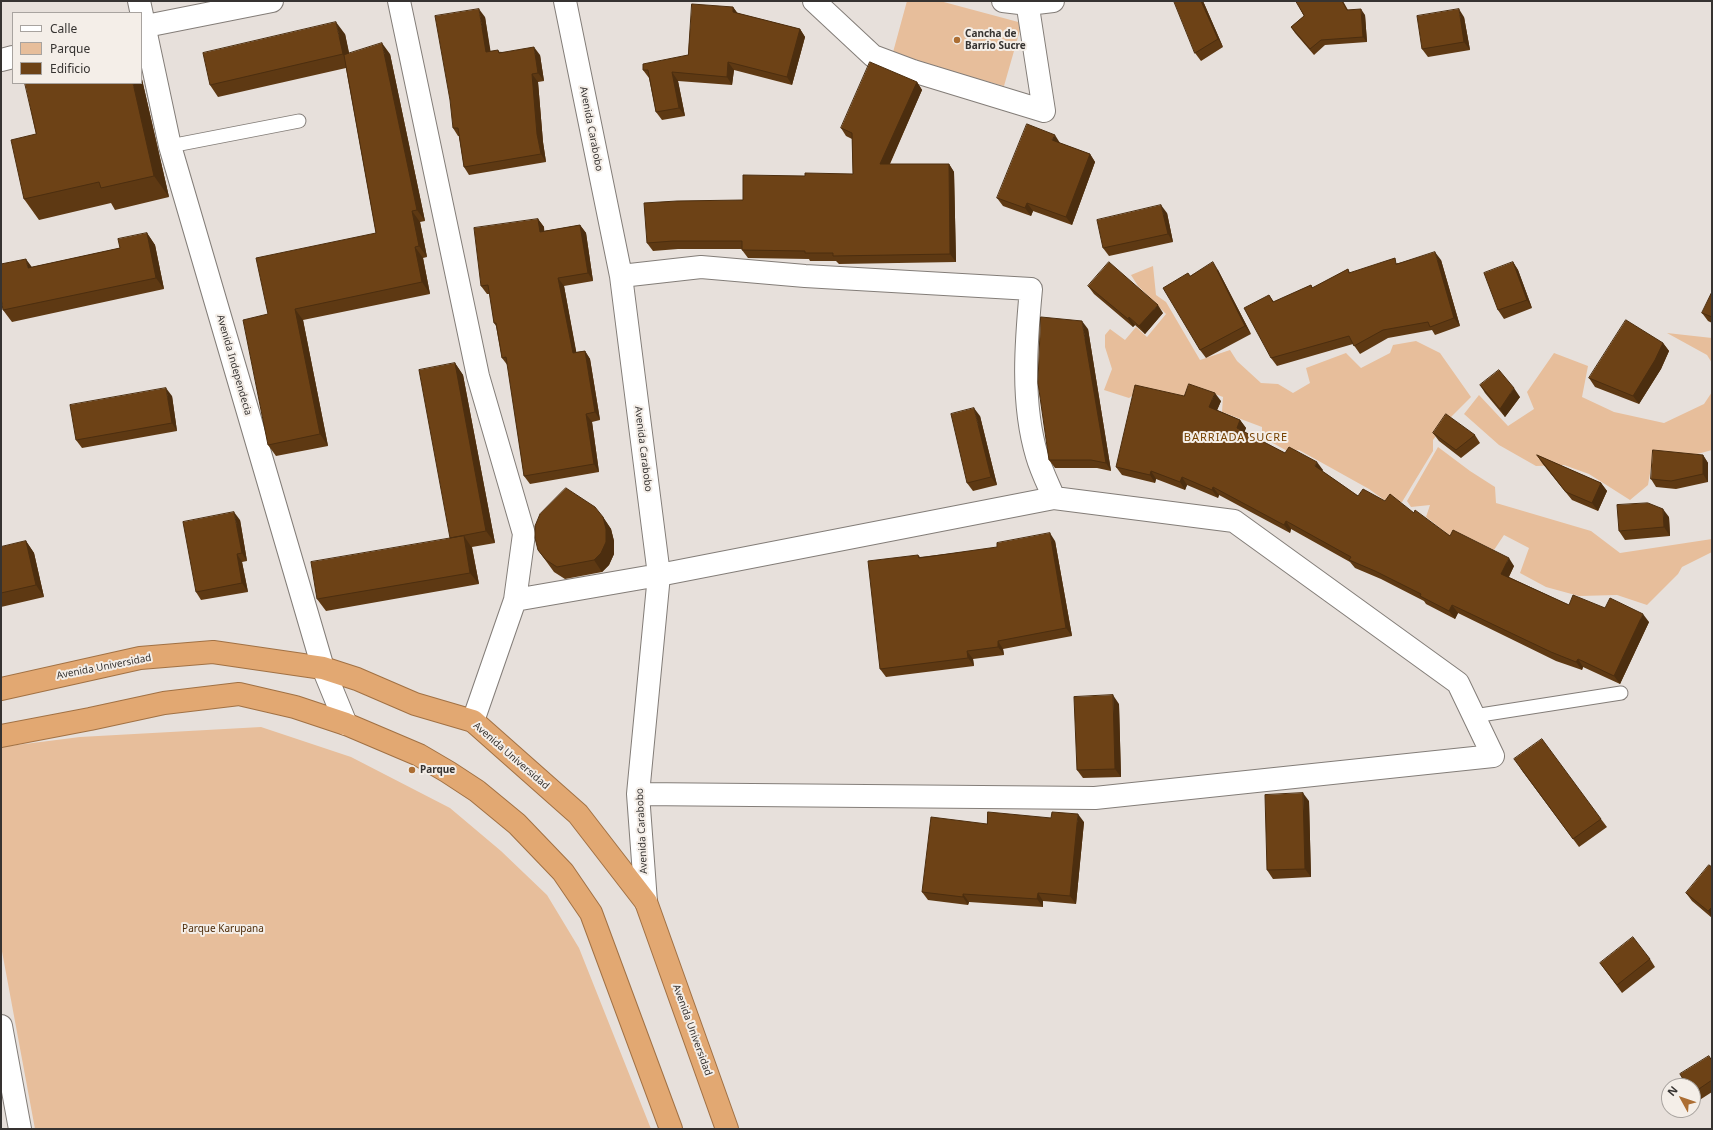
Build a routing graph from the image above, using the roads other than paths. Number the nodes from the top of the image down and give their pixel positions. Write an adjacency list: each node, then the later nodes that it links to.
1 (139, 1): 9 (street, Avenida Independecia)
2 (272, 1): 10 (street)
3 (399, 1): 18 (street)
4 (566, 1): 15 (street, Avenida Carabobo)
5 (814, 1): 8 (street)
6 (1003, 1): 8 (street)
7 (1053, 1): 8 (street)
8 (1027, 3)
9 (141, 12)
10 (143, 26): 14 (street, Avenida Independecia)
11 (12, 57): 12 (street)
12 (1, 60)
13 (299, 121): 14 (lane)
14 (170, 146): 19 (street, Avenida Independecia)
15 (621, 276): 16 (street); 17 (street, Avenida Carabobo)
16 (1054, 498): 17 (street); 22 (street)
17 (659, 575): 18 (street); 26 (street, Avenida Carabobo)
18 (515, 600): 23 (street)
19 (323, 668): 20 (highway, Avenida Universidad); 23 (highway, Avenida Universidad); 24 (street, Avenida Independecia)
20 (1, 689)
21 (1621, 693): 22 (lane)
22 (1474, 716): 26 (street)
23 (473, 721): 27 (highway, Avenida Universidad)
24 (346, 724): 25 (highway); 30 (highway)
25 (1, 736)
26 (638, 794): 27 (street, Avenida Carabobo)
27 (646, 902): 31 (highway, Avenida Universidad)
28 (1, 1026): 29 (street)
29 (20, 1129)
30 (671, 1129)
31 (727, 1129)

